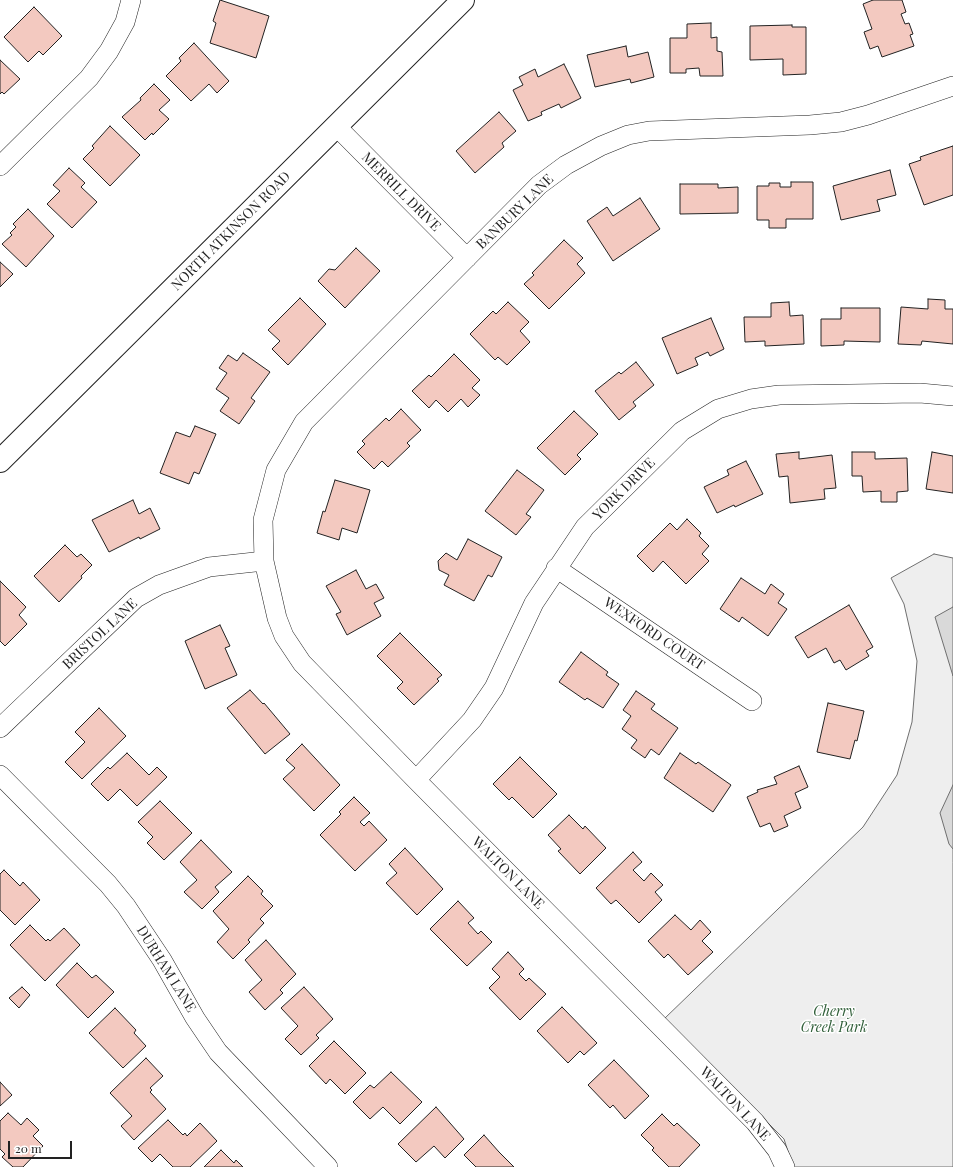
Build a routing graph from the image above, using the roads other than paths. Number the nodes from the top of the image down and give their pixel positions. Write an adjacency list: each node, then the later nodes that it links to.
1 (130, 0): 5 (street)
2 (463, 0): 4 (main road, NORTH ATKINSON ROAD)
3 (953, 86): 6 (street, BANBURY LANE)
4 (336, 126): 6 (street, MERRILL DRIVE); 8 (main road, NORTH ATKINSON ROAD)
5 (0, 166)
6 (467, 258): 9 (street, BANBURY LANE)
7 (953, 396): 10 (street, YORK DRIVE)
8 (0, 461)
9 (264, 561): 12 (street, BRISTOL LANE); 14 (street, WALTON LANE)
10 (556, 568): 11 (street, WEXFORD COURT); 14 (street, YORK DRIVE)
11 (752, 701)
12 (0, 728)
13 (0, 775): 15 (street, DURHAM LANE)
14 (416, 780): 16 (street, WALTON LANE)
15 (328, 1167)
16 (784, 1167)

